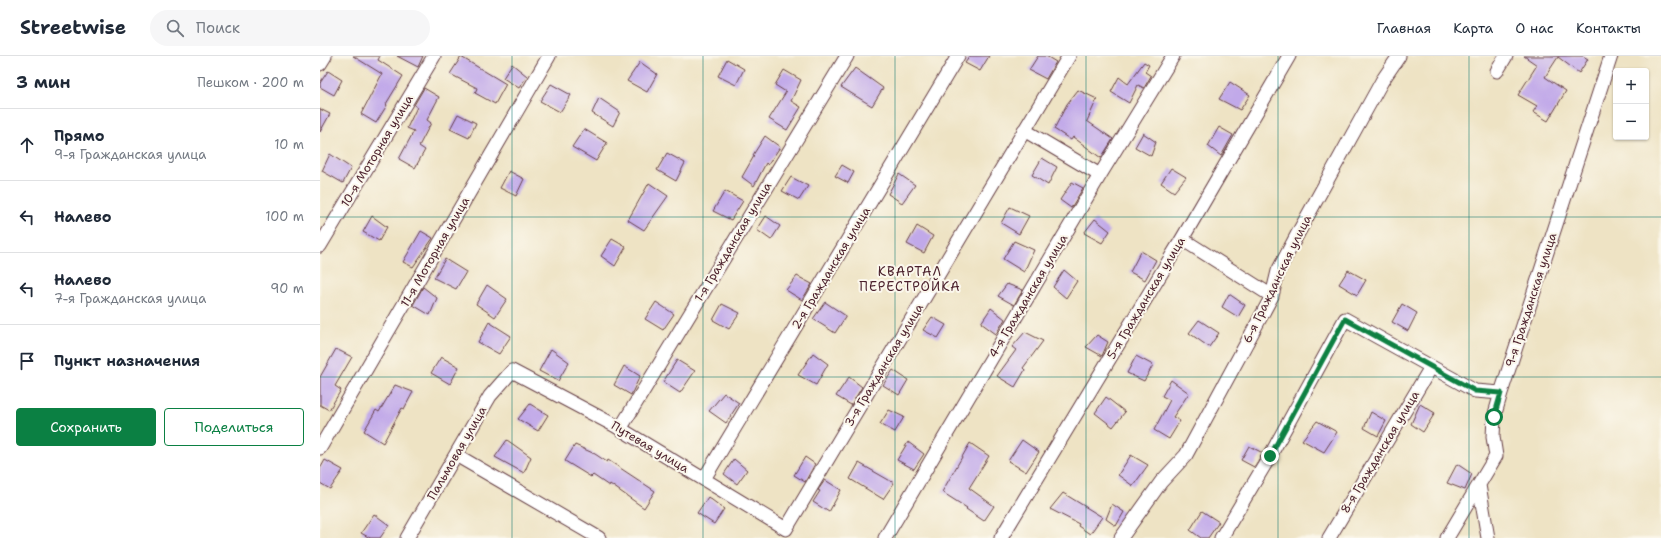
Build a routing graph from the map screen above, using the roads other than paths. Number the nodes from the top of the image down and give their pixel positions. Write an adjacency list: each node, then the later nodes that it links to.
1 (325, 56): 12 (street)
2 (434, 56): 17 (street, 10-я Моторная улица)
3 (549, 56): 23 (street, 11-я Моторная улица)
4 (847, 56): 22 (street, 1-я Гражданская улица)
5 (958, 56): 25 (street, 2-я Гражданская улица)
6 (1069, 56): 14 (street, 3-я Гражданская улица)
7 (1173, 56): 15 (street, 4-я Гражданская улица)
8 (1289, 56): 16 (street, 5-я Гражданская улица)
9 (1400, 56): 18 (street, 6-я Гражданская улица)
10 (1506, 56): 13 (street)
11 (1611, 56): 21 (street, 9-я Гражданская улица)
12 (320, 64)
13 (1496, 71)
14 (1024, 130): 15 (street); 27 (street, 3-я Гражданская улица)
15 (1100, 175): 30 (street, 4-я Гражданская улица)
16 (1182, 239): 18 (street); 31 (street, 5-я Гражданская улица)
17 (320, 246)
18 (1272, 296): 32 (street, 6-я Гражданская улица)
19 (1431, 367): 21 (street); 33 (street); 34 (street, 8-я Гражданская улица)
20 (512, 371): 22 (street, Путевая улица); 24 (street, Пальмовая улица)
21 (1501, 393): 26 (street, 9-я Гражданская улица)
22 (620, 429): 25 (street, Путевая улица)
23 (320, 448)
24 (456, 455): 28 (street, Пальмовая улица); 29 (street)
25 (704, 479): 27 (street, Путевая улица)
26 (1479, 485): 35 (street, 9-я Гражданская улица); 36 (street)
27 (786, 529)
28 (411, 536)
29 (599, 538)
30 (885, 538)
31 (1001, 538)
32 (1122, 538)
33 (1221, 538)
34 (1329, 538)
35 (1448, 538)
36 (1488, 538)

